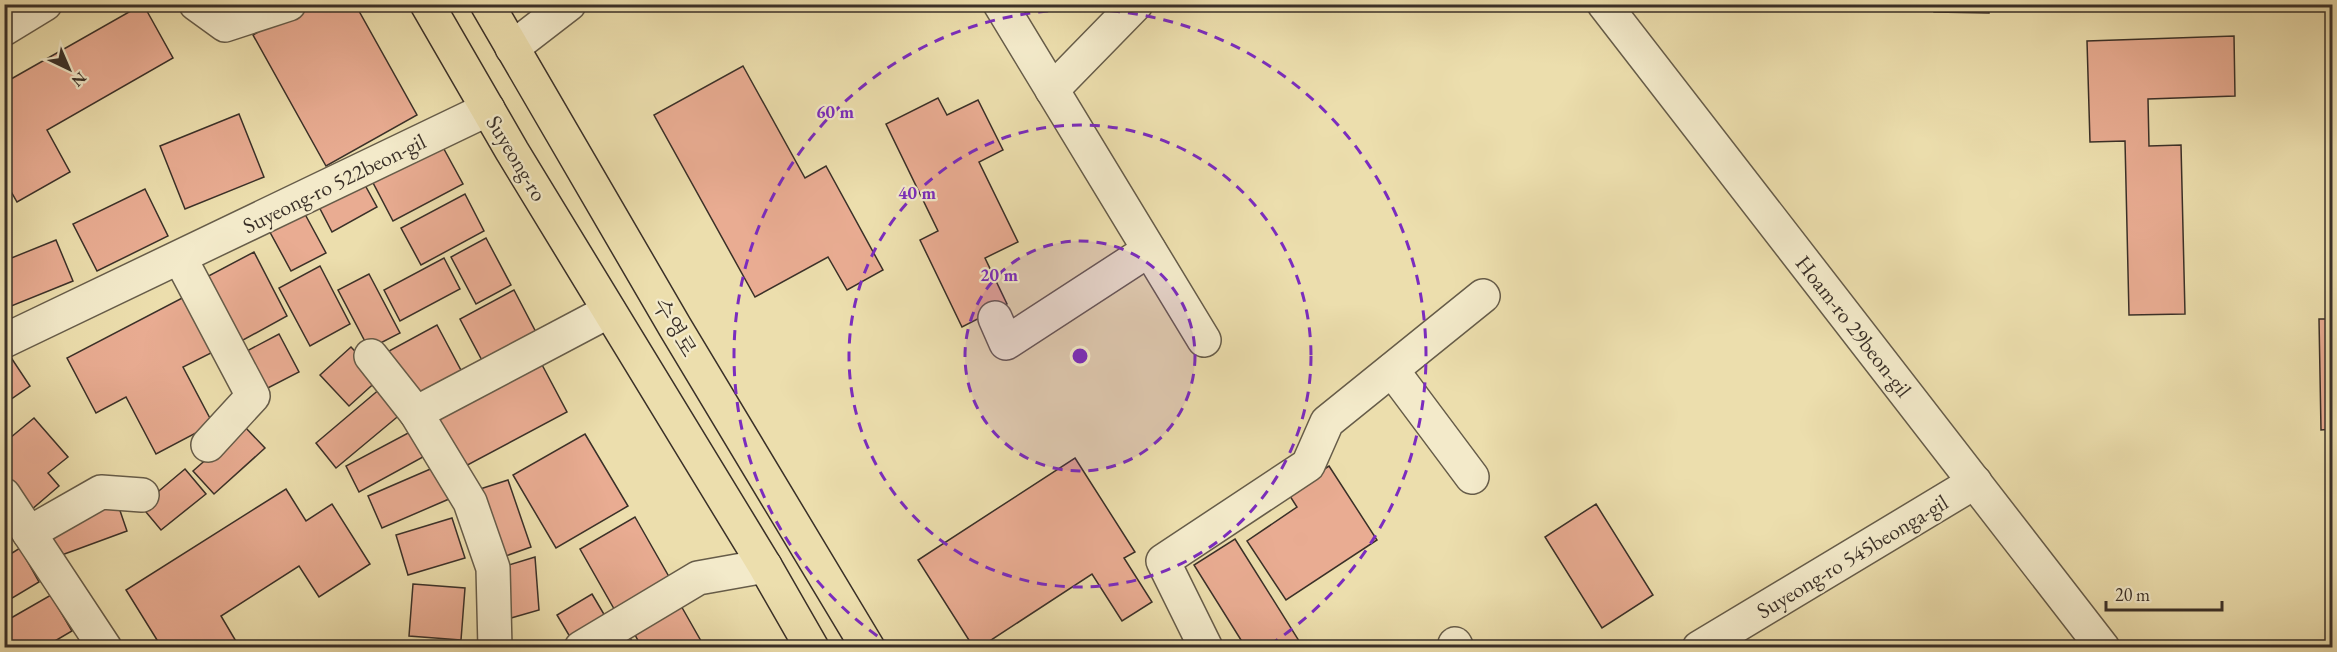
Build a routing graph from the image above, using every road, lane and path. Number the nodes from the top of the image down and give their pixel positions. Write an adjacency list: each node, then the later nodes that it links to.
1 (45, 4): 10 (street)
2 (196, 4): 3 (street)
3 (289, 4)
4 (427, 4): 13 (main road, Suyeong-ro)
5 (487, 4): 11 (main road, 수영로)
6 (569, 4): 11 (street)
7 (1136, 4): 12 (street)
8 (1604, 4): 26 (street, Hoam-ro 29beon-gil)
9 (1012, 10): 12 (street)
10 (4, 29)
11 (512, 48): 36 (main road, 수영로)
12 (1052, 90): 14 (street)
13 (488, 109): 15 (street, Suyeong-ro 522beon-gil); 17 (main road, Suyeong-ro)
14 (1149, 250): 18 (street); 19 (street)
15 (180, 258): 20 (street, Suyeong-ro 522beon-gil); 24 (street)
16 (1483, 296): 22 (street)
17 (609, 311): 23 (street); 30 (main road, Suyeong-ro)
18 (995, 318)
19 (1204, 340)
20 (4, 341)
21 (371, 356): 23 (street)
22 (1392, 370): 25 (street); 31 (street)
23 (416, 413): 33 (street)
24 (208, 445)
25 (1472, 477)
26 (1975, 482): 37 (street, Suyeong-ro 545beonga-gil); 38 (street, Hoam-ro 29beon-gil)
27 (4, 495): 29 (street)
28 (142, 495): 29 (street)
29 (29, 533): 32 (street)
30 (765, 566): 34 (street); 35 (main road, Suyeong-ro)
31 (1199, 645)
32 (105, 648)
33 (495, 648)
34 (581, 648)
35 (812, 648)
36 (868, 648)
37 (1699, 648)
38 (2103, 648)

